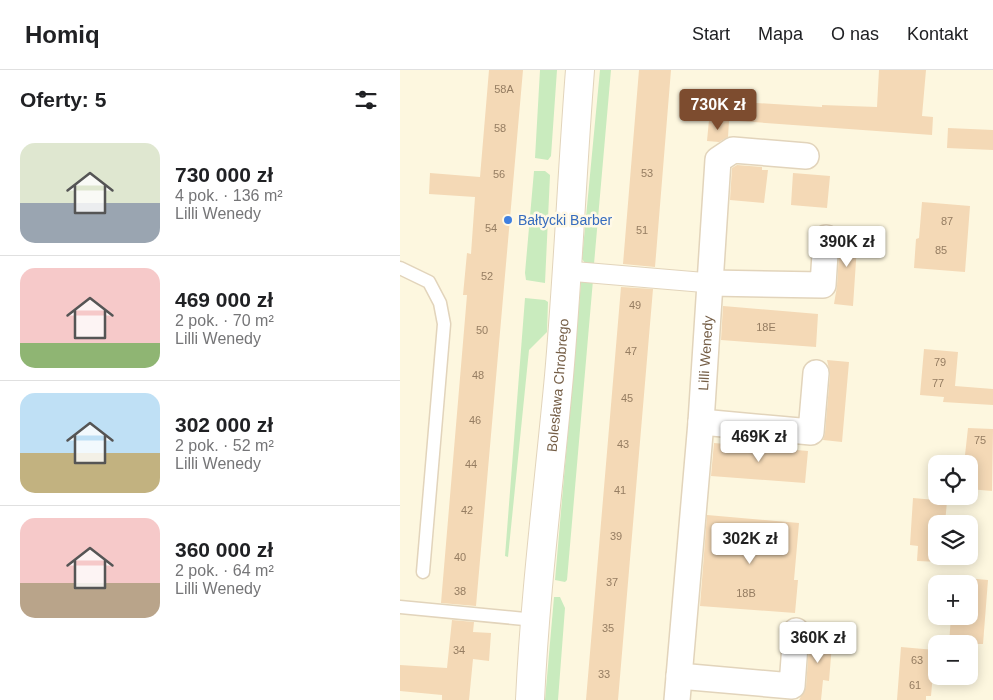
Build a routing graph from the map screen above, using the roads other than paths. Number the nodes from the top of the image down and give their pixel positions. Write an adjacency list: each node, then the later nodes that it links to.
1 (580, 70): 5 (street, Bolesława Chrobrego)
2 (806, 156): 6 (street, Lilli Wenedy)
3 (826, 238): 6 (street)
4 (400, 268): 9 (lane)
5 (568, 272): 6 (street); 11 (street, Bolesława Chrobrego)
6 (710, 283): 8 (street, Lilli Wenedy)
7 (816, 373): 8 (street)
8 (701, 422): 13 (street, Lilli Wenedy)
9 (423, 572)
10 (400, 607): 11 (lane)
11 (535, 620): 14 (street, Bolesława Chrobrego)
12 (796, 631): 13 (street)
13 (678, 688)
14 (530, 700)

